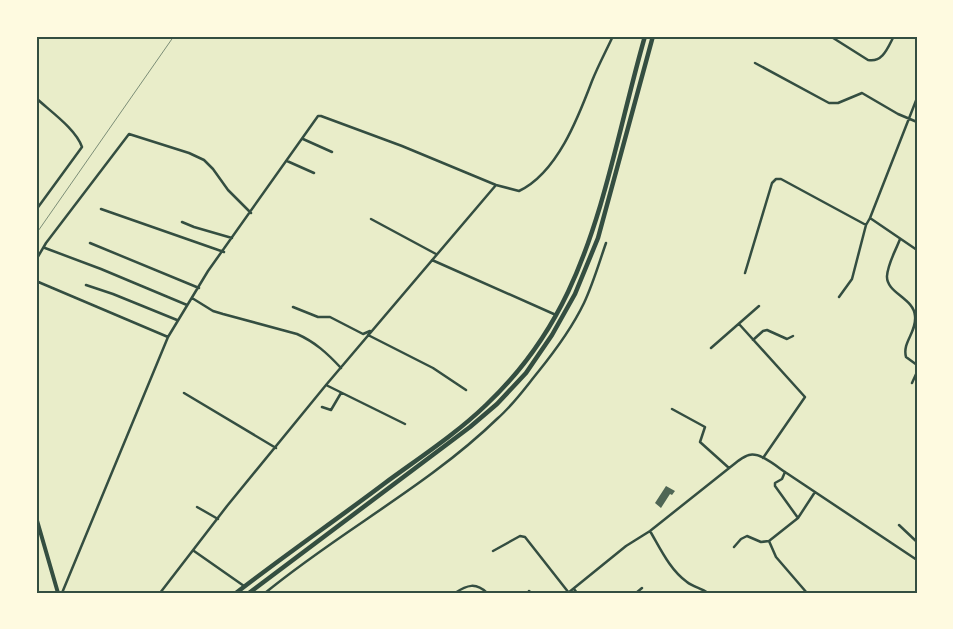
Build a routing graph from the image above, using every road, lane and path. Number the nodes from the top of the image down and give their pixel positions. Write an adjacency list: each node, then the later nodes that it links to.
1 (613, 36): 15 (street)
2 (645, 36): 42 (highway)
3 (653, 36): 86 (highway)
4 (830, 36): 5 (street)
5 (894, 36)
6 (755, 63): 9 (street)
7 (36, 98): 17 (street)
8 (917, 98): 9 (street)
9 (909, 118): 10 (street); 19 (street)
10 (917, 122)
11 (303, 139): 12 (street); 13 (street); 15 (street)
12 (332, 152)
13 (287, 161): 14 (street); 18 (street)
14 (314, 173)
15 (496, 185): 30 (street)
16 (101, 209): 29 (street)
17 (36, 210)
18 (251, 213): 23 (street); 27 (street)
19 (870, 218): 22 (street); 24 (street)
20 (371, 219): 30 (street)
21 (182, 222): 23 (street)
22 (866, 225): 33 (street); 37 (street)
23 (232, 238): 29 (street)
24 (900, 239): 28 (street); 51 (street)
25 (90, 243): 36 (street)
26 (606, 243): 87 (street)
27 (44, 247): 31 (street); 39 (street)
28 (917, 250)
29 (224, 252): 36 (street)
30 (436, 254): 32 (street)
31 (36, 260)
32 (432, 260): 42 (street); 45 (street)
33 (745, 274)
34 (36, 281): 48 (street)
35 (86, 285): 43 (street)
36 (199, 288): 38 (street)
37 (839, 297)
38 (192, 298): 39 (street); 52 (street)
39 (187, 306): 43 (street)
40 (759, 306): 44 (street)
41 (293, 307): 45 (street)
42 (556, 315): 79 (highway)
43 (177, 320): 48 (street)
44 (739, 324): 49 (street); 50 (street)
45 (372, 331): 46 (street)
46 (368, 335): 52 (street); 56 (street)
47 (793, 336): 49 (street)
48 (168, 337): 83 (street)
49 (753, 340): 63 (street)
50 (710, 348)
51 (917, 365)
52 (341, 368): 55 (street)
53 (917, 372): 54 (street)
54 (912, 383)
55 (326, 385): 58 (street); 62 (street)
56 (466, 390)
57 (184, 393): 62 (street)
58 (341, 393): 59 (street); 61 (street)
59 (322, 406)
60 (672, 410): 64 (street)
61 (405, 424)
62 (276, 448): 69 (street)
63 (763, 458): 64 (street); 65 (street)
64 (729, 468): 72 (street)
65 (785, 472): 66 (street); 70 (street)
66 (815, 492): 70 (street); 78 (street)
67 (197, 507): 69 (street)
68 (36, 517): 82 (main road)
69 (218, 518): 76 (street)
70 (798, 518): 73 (street)
71 (899, 525): 74 (street)
72 (650, 531): 81 (street); 93 (street)
73 (768, 541): 75 (street); 94 (street)
74 (917, 542)
75 (734, 547)
76 (194, 551): 79 (street); 84 (street)
77 (493, 551): 90 (street)
78 (917, 560)
79 (245, 586): 85 (highway)
80 (642, 588): 92 (street)
81 (574, 589): 90 (street); 91 (street)
82 (58, 593)
83 (62, 593)
84 (160, 593)
85 (236, 593)
86 (249, 593)
87 (265, 593)
88 (455, 593): 89 (street)
89 (487, 593)
90 (568, 593)
91 (577, 593)
92 (636, 593)
93 (708, 593)
94 (807, 593)

